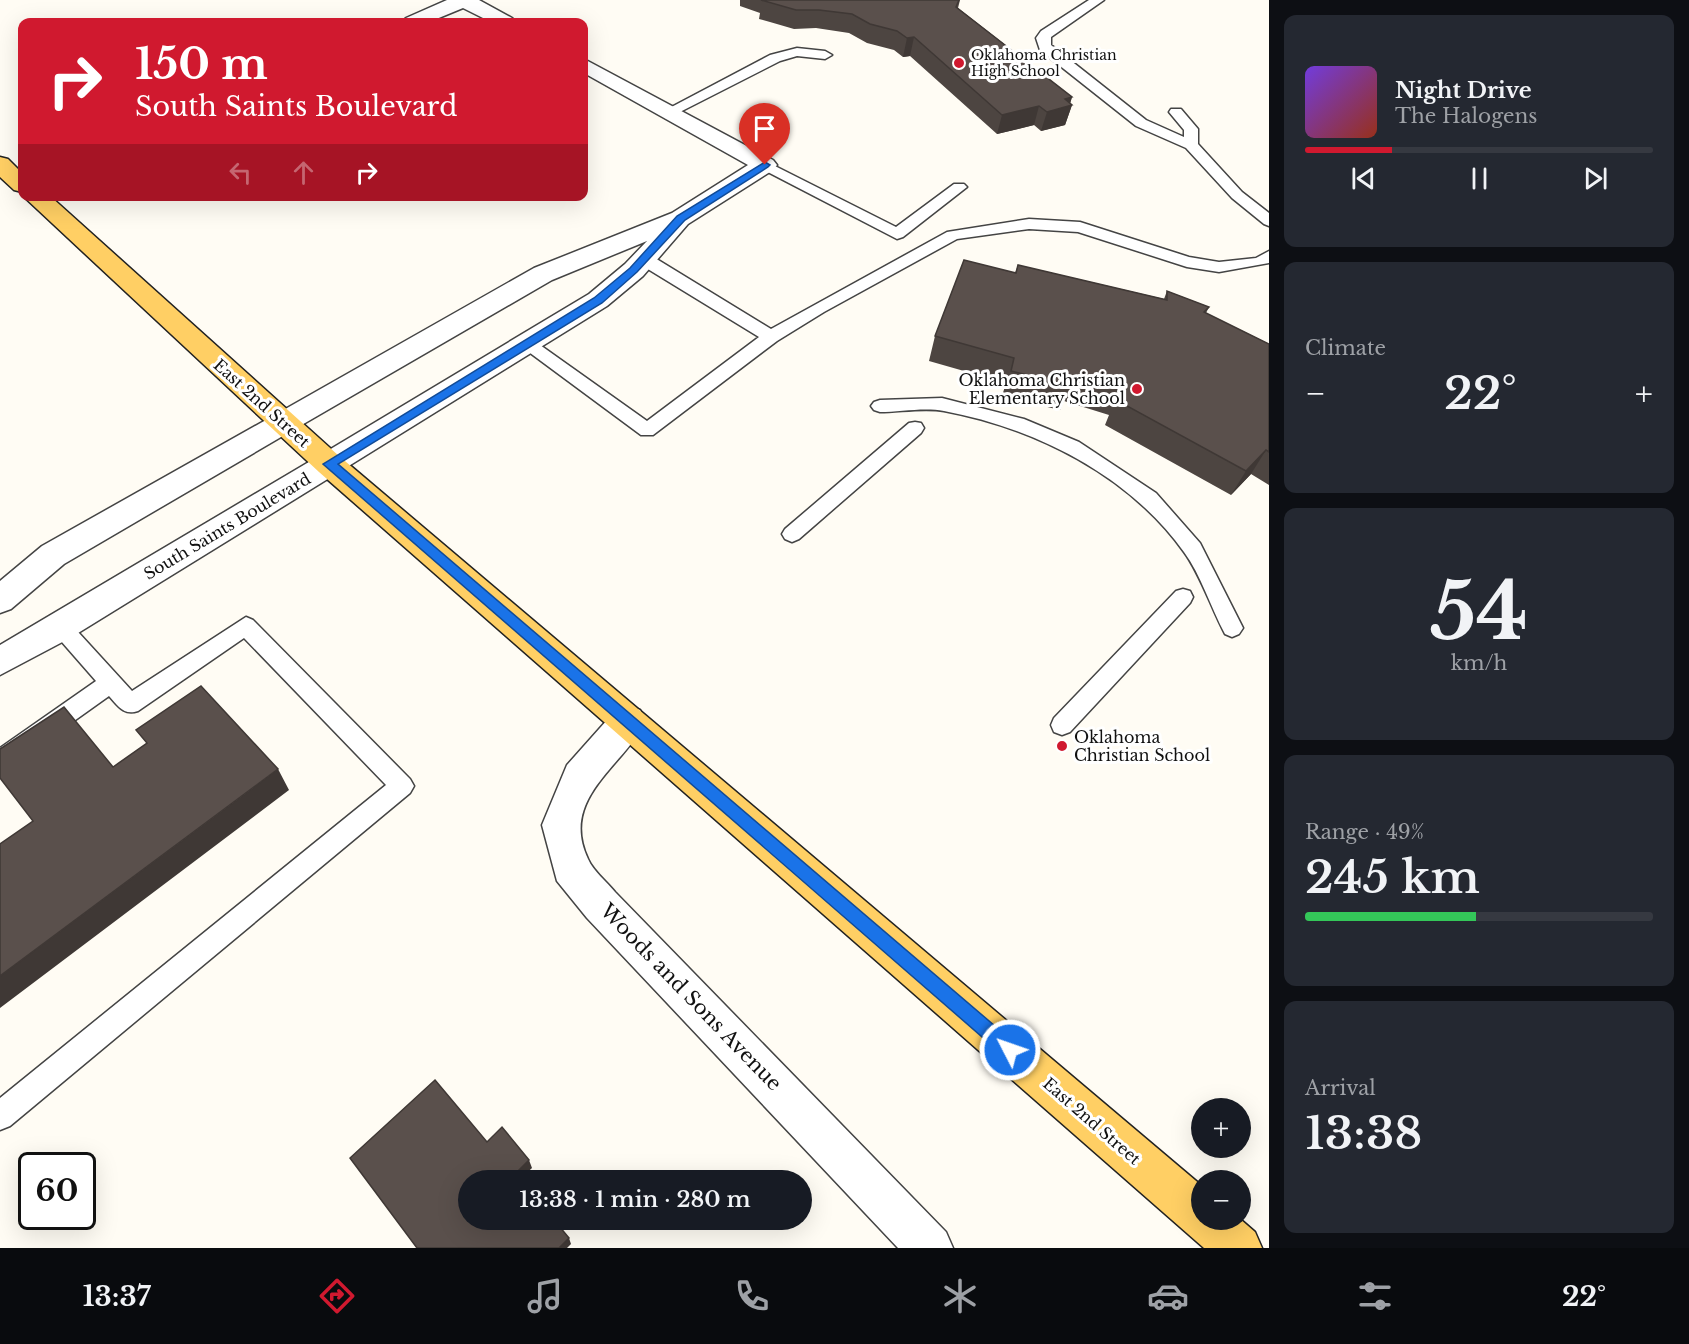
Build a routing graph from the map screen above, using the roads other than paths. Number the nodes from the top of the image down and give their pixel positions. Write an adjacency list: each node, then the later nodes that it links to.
1 (464, 0): 3 (street); 4 (street)
2 (1098, 0): 9 (lane)
3 (422, 18)
4 (498, 18)
5 (825, 55): 7 (lane)
6 (588, 67): 7 (street)
7 (669, 112): 11 (street)
8 (1176, 112): 9 (lane)
9 (1191, 145): 16 (lane)
10 (0, 164): 12 (main road, East 2nd Street)
11 (765, 165): 13 (lane); 15 (street, South Saints Boulevard)
12 (18, 179)
13 (959, 188)
14 (43, 201): 22 (main road, East 2nd Street)
15 (681, 218): 18 (street, South Saints Boulevard); 22 (street, South Saints Boulevard)
16 (1269, 221)
17 (1269, 256): 19 (lane)
18 (644, 259): 19 (lane); 20 (street, South Saints Boulevard)
19 (771, 337): 20 (lane)
20 (527, 344): 24 (street, South Saints Boulevard)
21 (880, 406): 29 (lane)
22 (283, 423): 24 (main road, East 2nd Street); 27 (street, South Saints Boulevard)
23 (915, 428): 25 (lane)
24 (329, 464): 28 (street, South Saints Boulevard); 32 (main road, East 2nd Street)
25 (792, 534)
26 (1183, 597): 33 (lane)
27 (0, 600)
28 (61, 627): 30 (street, South Saints Boulevard); 31 (lane)
29 (1232, 628)
30 (0, 661)
31 (111, 683): 34 (lane); 35 (lane)
32 (628, 721): 36 (main road, East 2nd Street); 38 (street, Woods and Sons Avenue)
33 (1062, 725)
34 (0, 761)
35 (0, 1116)
36 (1191, 1207)
37 (1218, 1230): 39 (main road)
38 (930, 1248)
39 (1239, 1248)

